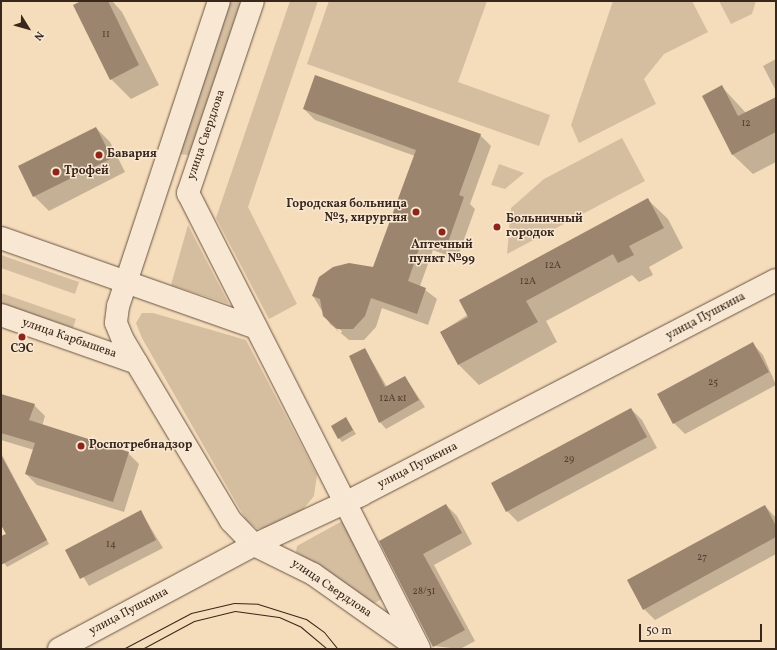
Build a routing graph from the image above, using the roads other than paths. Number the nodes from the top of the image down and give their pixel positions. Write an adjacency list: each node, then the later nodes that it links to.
1 (219, 1): 5 (street, улица Свердлова)
2 (253, 1): 7 (street, улица Свердлова)
3 (1, 238): 5 (street)
4 (776, 280): 9 (street, улица Пушкина)
5 (126, 282): 7 (street); 8 (street, улица Свердлова)
6 (1, 315): 8 (street, улица Карбышева)
7 (256, 328): 9 (street, улица Свердлова)
8 (137, 363): 10 (street, улица Свердлова)
9 (346, 503): 10 (street, улица Пушкина); 12 (street, улица Свердлова)
10 (254, 545): 11 (street, улица Пушкина); 12 (street, улица Свердлова)
11 (59, 649)
12 (419, 649)

